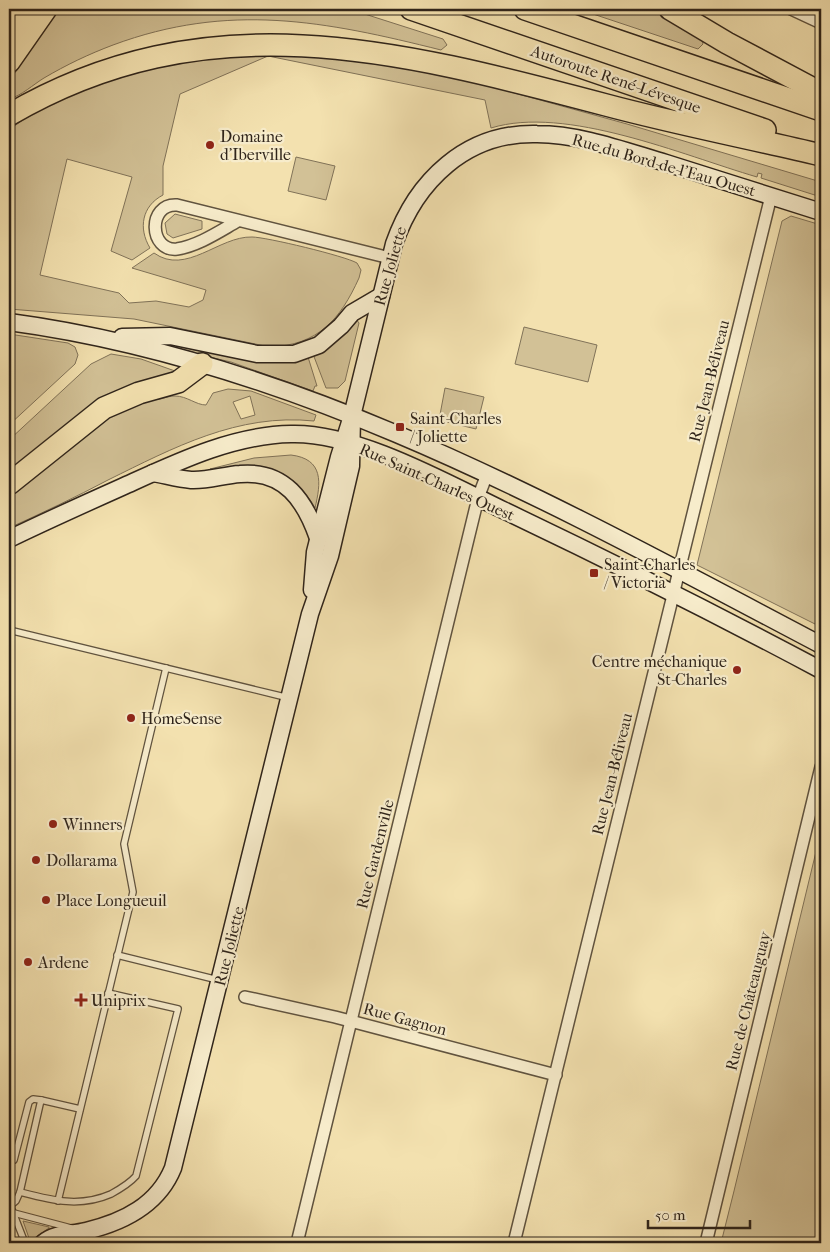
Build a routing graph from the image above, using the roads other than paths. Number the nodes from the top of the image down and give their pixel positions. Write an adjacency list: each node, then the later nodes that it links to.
1 (26, 9): 8 (highway)
2 (46, 9): 9 (highway)
3 (411, 9): 14 (highway, Autoroute René-Lévesque)
4 (525, 9): 11 (highway)
5 (670, 9): 10 (highway)
6 (791, 9): 7 (street)
7 (821, 23)
8 (9, 32)
9 (9, 62)
10 (821, 93)
11 (821, 110)
12 (9, 115): 15 (highway)
13 (477, 147): 16 (street, Rue du Bord-de-l'Eau Ouest); 19 (street, Rue Joliette)
14 (821, 149)
15 (821, 155)
16 (772, 196): 17 (street, Rue du Bord-de-l'Eau Ouest); 32 (street, Rue Jean-Béliveau)
17 (821, 212)
18 (238, 221): 18 (street); 19 (street)
19 (390, 258): 20 (street, Rue Joliette)
20 (381, 296): 22 (street); 24 (street, Rue Joliette)
21 (9, 322): 22 (street, Rue Saint-Charles Ouest)
22 (96, 337): 23 (street, Rue Saint-Charles Ouest)
23 (202, 364): 24 (street, Rue Saint-Charles Ouest); 28 (highway)
24 (352, 416): 25 (street, Rue Joliette); 27 (street, Rue Saint-Charles Ouest)
25 (348, 443): 26 (street, Rue Saint-Charles Ouest); 29 (street, Rue Saint-Charles Ouest); 30 (street, Rue Joliette); 34 (street, Rue Joliette)
26 (153, 473): 30 (street); 31 (street, Rue Saint-Charles Ouest)
27 (487, 474): 29 (street, Rue Gardenville); 32 (street, Rue Saint-Charles Ouest)
28 (9, 484)
29 (478, 498): 33 (street, Rue Saint-Charles Ouest); 45 (street, Rue Gardenville)
30 (318, 538): 34 (street, Rue Joliette)
31 (9, 539)
32 (680, 571): 33 (street, Rue Jean-Béliveau); 36 (street, Rue Saint-Charles Ouest)
33 (674, 592): 38 (street, Rue Saint-Charles Ouest); 46 (street, Rue Jean-Béliveau)
34 (310, 614): 39 (street, Rue Joliette)
35 (9, 630): 37 (lane)
36 (821, 645)
37 (166, 668): 39 (lane); 41 (lane)
38 (821, 670)
39 (290, 698): 42 (street, Rue Joliette)
40 (821, 767): 60 (street, Rue de Châteauguay)
41 (117, 956): 42 (lane); 43 (lane)
42 (220, 981): 54 (street, Rue Joliette)
43 (108, 993): 48 (lane); 51 (lane)
44 (245, 997): 45 (street, Rue Gagnon)
45 (351, 1022): 46 (street, Rue Gagnon); 58 (street, Rue Gardenville)
46 (556, 1075): 59 (street, Rue Jean-Béliveau)
47 (42, 1100): 48 (lane); 49 (lane); 50 (lane)
48 (80, 1109): 51 (lane)
49 (14, 1160)
50 (20, 1192): 51 (lane); 52 (lane)
51 (58, 1201)
52 (9, 1205): 53 (lane)
53 (14, 1213): 54 (lane); 55 (lane)
54 (85, 1231): 56 (street, Rue Joliette); 57 (street, Rue Joliette)
55 (24, 1243)
56 (43, 1243)
57 (69, 1243)
58 (298, 1243)
59 (514, 1243)
60 (706, 1243)

